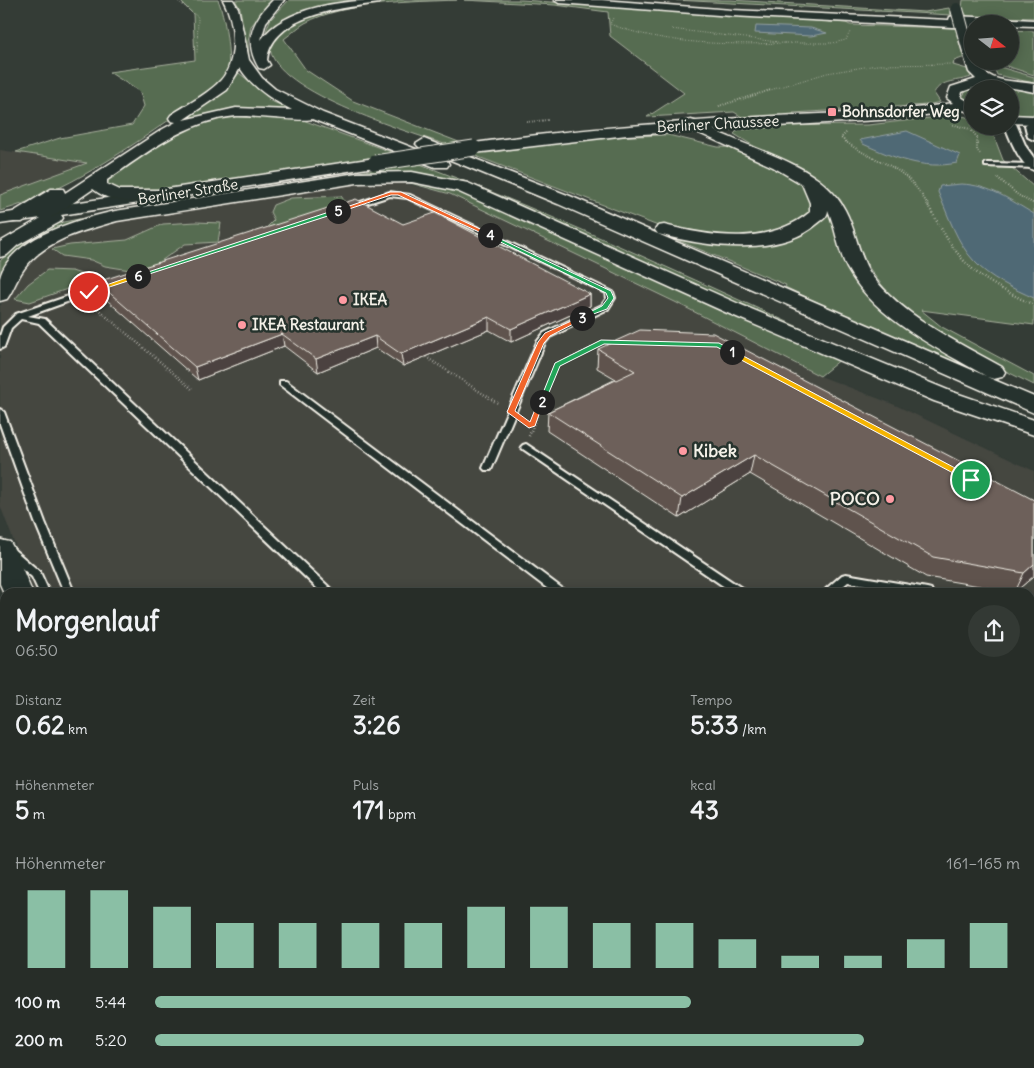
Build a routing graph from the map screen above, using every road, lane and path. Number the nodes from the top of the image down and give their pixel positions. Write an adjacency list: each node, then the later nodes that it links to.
1 (176, 0): 20 (path)
2 (228, 0): 19 (main road)
3 (280, 0): 21 (main road)
4 (379, 0): 21 (main road)
5 (559, 0): 11 (main road)
6 (628, 0): 8 (main road)
7 (957, 4): 12 (main road, bridge)
8 (866, 15): 10 (main road); 13 (main road)
9 (613, 17): 18 (path)
10 (1034, 19)
11 (853, 20): 17 (main road); 18 (path)
12 (964, 21)
13 (1034, 23)
14 (1019, 27): 15 (main road)
15 (1034, 28)
16 (671, 29): 18 (path)
17 (964, 30)
18 (786, 43)
19 (239, 51): 40 (main road); 54 (main road)
20 (196, 53)
21 (261, 61): 24 (main road)
22 (964, 64): 31 (path)
23 (974, 70): 25 (main road)
24 (273, 75)
25 (984, 80)
26 (1019, 86): 28 (main road)
27 (964, 87): 30 (main road)
28 (1034, 88)
29 (296, 91): 49 (main road)
30 (964, 105)
31 (713, 107)
32 (964, 108): 37 (main road, Berliner Chaussee)
33 (1019, 119): 35 (main road)
34 (555, 120): 36 (path)
35 (1034, 121): 42 (street)
36 (527, 122)
37 (691, 124): 43 (main road, Berliner Chaussee, bridge); 47 (main road)
38 (949, 124): 44 (path)
39 (847, 133): 59 (path)
40 (366, 134): 46 (main road); 70 (main road)
41 (1015, 135): 45 (street)
42 (1034, 137)
43 (375, 163): 48 (main road, Berliner Straße)
44 (987, 165): 45 (lane); 50 (path)
45 (1034, 166)
46 (99, 177): 48 (main road); 53 (main road)
47 (809, 182): 49 (main road); 66 (main road)
48 (172, 194): 51 (main road, Berliner Straße)
49 (564, 200): 67 (main road)
50 (1034, 204)
51 (78, 209): 53 (main road, Berliner Straße); 55 (main road)
52 (344, 209): 69 (lane)
53 (45, 214): 54 (main road, Berliner Straße)
54 (8, 218): 55 (main road)
55 (4, 241)
56 (121, 281): 60 (lane)
57 (0, 295): 70 (main road)
58 (92, 304): 65 (path)
59 (1034, 305)
60 (19, 316): 62 (lane); 78 (lane)
61 (622, 342): 71 (path)
62 (0, 347)
63 (426, 356): 69 (path)
64 (283, 383): 79 (lane)
65 (192, 388)
66 (1034, 396)
67 (1034, 406)
68 (0, 412): 77 (lane)
69 (511, 412): 72 (lane)
70 (1034, 427)
71 (526, 448): 80 (lane)
72 (488, 468)
73 (0, 543): 76 (lane)
74 (0, 548): 75 (main road)
75 (16, 588)
76 (42, 588)
77 (67, 588)
78 (323, 588)
79 (554, 588)
80 (733, 588)
81 (835, 588): 82 (lane)
82 (904, 588)

